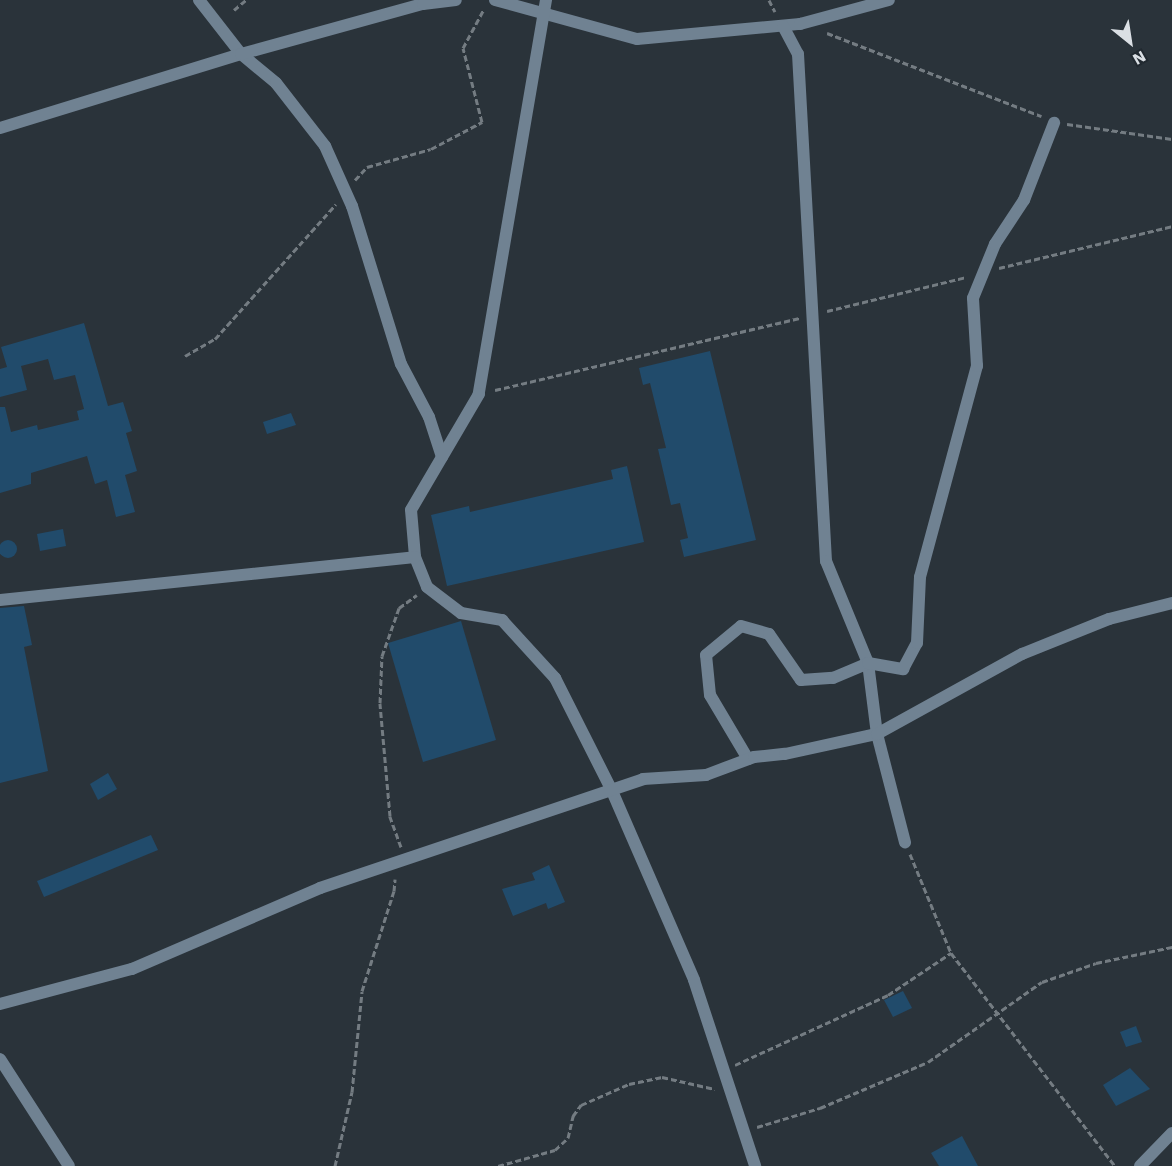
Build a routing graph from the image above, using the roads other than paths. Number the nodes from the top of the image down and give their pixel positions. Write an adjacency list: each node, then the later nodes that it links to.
1 (200, 0): 8 (street)
2 (456, 0): 8 (street)
3 (495, 0): 6 (street)
4 (546, 0): 6 (street)
5 (889, 0): 7 (street)
6 (543, 14): 7 (street); 11 (street)
7 (783, 26): 15 (street)
8 (241, 54): 10 (street); 11 (street)
9 (1054, 123): 15 (street)
10 (0, 128)
11 (442, 457): 12 (street)
12 (415, 557): 13 (street); 18 (street)
13 (0, 600)
14 (1172, 603): 16 (street)
15 (868, 663): 16 (street); 17 (street)
16 (877, 734): 17 (street); 19 (street)
17 (748, 759): 18 (street)
18 (612, 791): 20 (street); 24 (street)
19 (905, 842)
20 (0, 1004)
21 (0, 1059): 23 (street)
22 (1172, 1133): 25 (street)
23 (69, 1166)
24 (755, 1166)
25 (1140, 1166)

